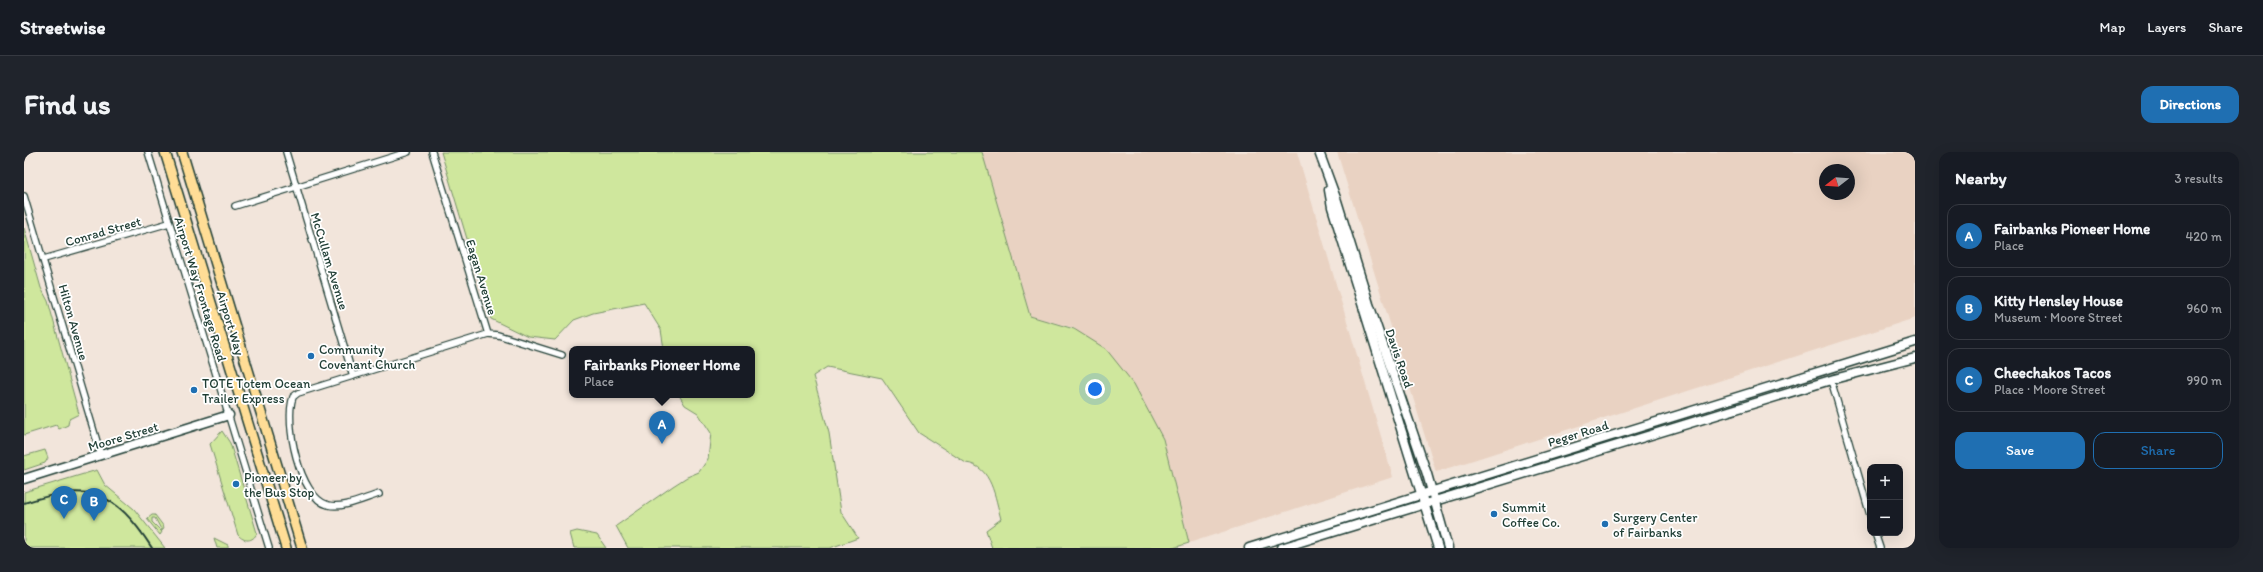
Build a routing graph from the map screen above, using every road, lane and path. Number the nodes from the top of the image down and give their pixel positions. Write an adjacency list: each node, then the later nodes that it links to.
1 (148, 152): 12 (street, Airport Way Frontage Road)
2 (165, 152): 31 (main road, Airport Way)
3 (182, 152): 32 (main road, Airport Way)
4 (286, 152): 9 (street, McCullam Avenue)
5 (408, 152): 9 (street)
6 (432, 152): 14 (street, Eagan Avenue)
7 (1319, 152): 8 (main road, Davis Road)
8 (1327, 178): 23 (main road, Davis Road); 25 (main road, Davis Road)
9 (296, 187): 11 (street); 18 (street, McCullam Avenue)
10 (24, 196): 13 (street, Hilton Avenue)
11 (235, 206)
12 (169, 223): 13 (street, Conrad Street); 20 (street, Airport Way Frontage Road)
13 (44, 259): 21 (street, Hilton Avenue)
14 (488, 334): 16 (street, Eagan Avenue); 18 (street)
15 (1915, 342): 23 (main road, Peger Road)
16 (562, 355)
17 (1915, 358): 19 (main road, Peger Road)
18 (353, 376): 24 (street)
19 (1831, 380): 26 (main road, Peger Road); 28 (street)
20 (229, 415): 21 (main road, Moore Street); 30 (street, Airport Way Frontage Road)
21 (101, 455): 22 (main road, Moore Street)
22 (24, 479)
23 (1432, 491): 25 (main road, Peger Road); 26 (main road, Davis Road)
24 (379, 494)
25 (1421, 494): 27 (main road, Davis Road); 33 (main road, Peger Road)
26 (1434, 502): 27 (main road, Peger Road); 36 (main road, Davis Road)
27 (1425, 505): 34 (main road, Peger Road); 35 (main road, Davis Road)
28 (1867, 505)
29 (1876, 536): 37 (street)
30 (269, 548)
31 (286, 548)
32 (302, 548)
33 (1249, 548)
34 (1281, 548)
35 (1438, 548)
36 (1448, 548)
37 (1880, 548)

